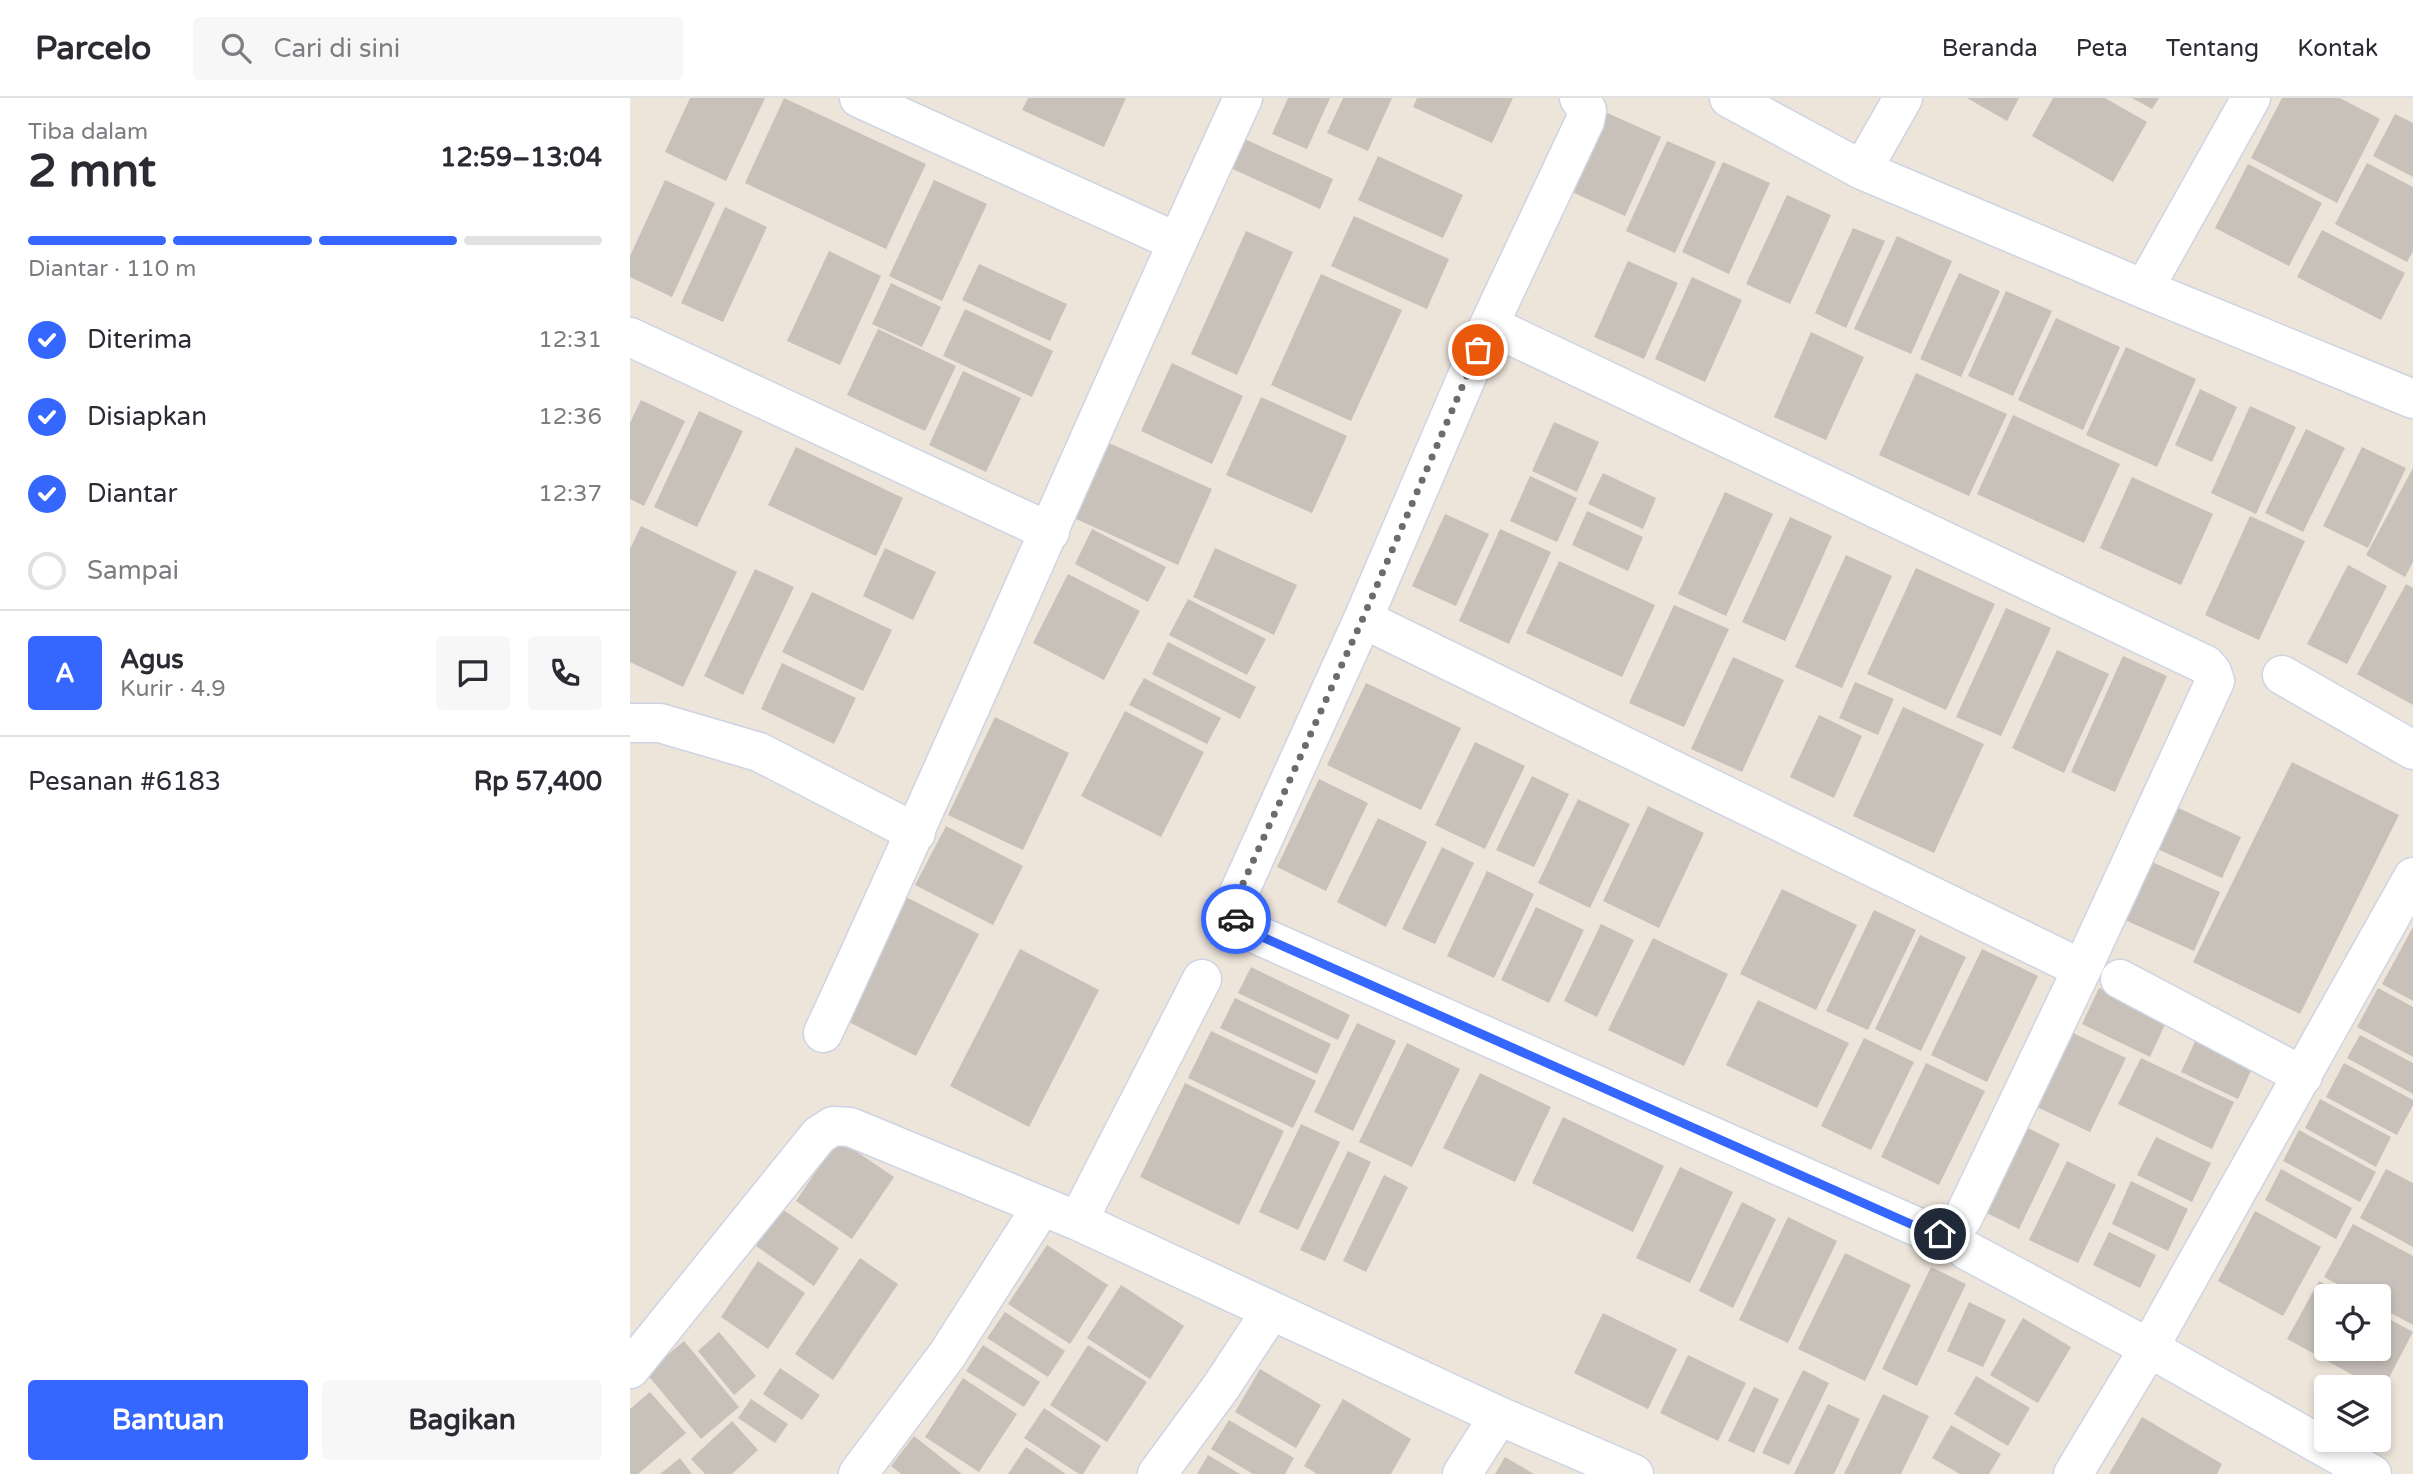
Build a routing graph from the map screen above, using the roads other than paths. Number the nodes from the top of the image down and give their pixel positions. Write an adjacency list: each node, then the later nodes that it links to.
1 (1243, 98): 8 (street)
2 (1579, 98): 10 (street)
3 (1729, 98): 7 (street)
4 (1903, 98): 7 (street)
5 (2251, 98): 9 (street)
6 (866, 100): 8 (street)
7 (1862, 170): 9 (street)
8 (1177, 242): 13 (street)
9 (2144, 289): 12 (street)
10 (1489, 325): 14 (street); 20 (street)
11 (630, 337): 13 (street)
12 (2413, 398)
13 (1050, 533): 18 (street)
14 (1363, 618): 20 (street); 20 (street)
15 (2283, 676): 17 (street)
16 (630, 723): 18 (street)
17 (2413, 750)
18 (916, 833): 23 (street)
19 (2413, 877): 24 (street)
20 (2082, 969)
21 (1202, 979): 26 (street)
22 (2120, 979): 24 (street)
23 (823, 1033)
24 (2303, 1076): 29 (street)
25 (1042, 1206): 26 (street); 30 (street); 32 (street)
26 (1078, 1221): 28 (street)
27 (1966, 1250): 29 (street)
28 (1271, 1311): 31 (street); 33 (street)
29 (2149, 1348): 36 (street); 37 (street)
30 (630, 1369)
31 (1499, 1416): 34 (street); 35 (street)
32 (858, 1474)
33 (1157, 1474)
34 (1462, 1474)
35 (1634, 1474)
36 (2073, 1474)
37 (2372, 1474)

